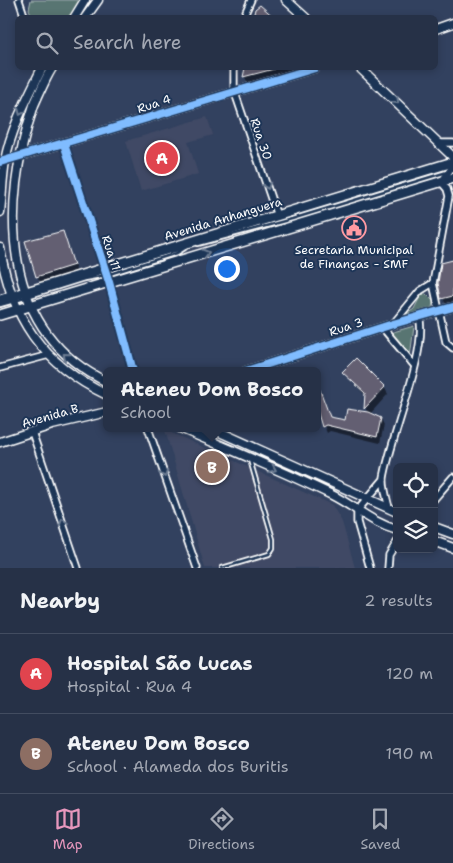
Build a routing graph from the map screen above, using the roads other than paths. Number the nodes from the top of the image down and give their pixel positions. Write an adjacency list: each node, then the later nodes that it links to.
1 (19, 0): 6 (street)
2 (85, 0): 7 (main road)
3 (98, 0): 8 (main road)
4 (251, 0): 9 (street)
5 (286, 0): 10 (main road)
6 (24, 15)
7 (76, 15)
8 (87, 15)
9 (244, 15)
10 (303, 15)
11 (453, 23): 12 (main road)
12 (438, 28)
13 (41, 70): 26 (main road, one-way to 26)
14 (51, 70): 24 (main road)
15 (234, 70): 20 (street, Rua 30)
16 (308, 70): 20 (main road, Rua 4)
17 (362, 70): 19 (main road)
18 (372, 70): 19 (main road)
19 (372, 78): 22 (main road, one-way to 22)
20 (234, 90): 23 (main road, Rua 4); 30 (street, Rua 30, one-way to 30)
21 (453, 142): 22 (street)
22 (438, 143): 25 (main road)
23 (64, 144): 24 (main road, Rua 4); 32 (street, Rua 11)
24 (16, 157): 26 (main road, Rua 4); 35 (main road)
25 (453, 158)
26 (2, 161): 29 (main road)
27 (452, 170): 28 (main road, Avenida Anhanguera); 30 (main road, Avenida Anhanguera); 32 (lane)
28 (441, 182): 32 (main road, Avenida Anhanguera, one-way to 28); 33 (street)
29 (0, 212)
30 (277, 216): 32 (main road, Avenida Anhanguera)
31 (0, 248): 35 (main road)
32 (106, 274): 35 (main road, Avenida Anhanguera); 35 (main road, Avenida Anhanguera); 35 (lane); 46 (street, Rua 11)
33 (433, 283): 38 (street); 41 (street)
34 (0, 300): 35 (main road, Avenida Anhanguera)
35 (18, 301): 36 (lane); 39 (main road, Avenida Anhanguera); 44 (main road); 49 (main road, one-way to 35)
36 (0, 305)
37 (453, 307): 38 (main road, Rua 3)
38 (438, 311): 40 (main road, Rua 3); 43 (street)
39 (0, 315)
40 (419, 316): 41 (main road, Rua 3); 45 (street)
41 (393, 324): 42 (main road, Rua 3)
42 (382, 327): 45 (street); 47 (main road, Rua 3)
43 (453, 348)
44 (49, 355): 48 (street); 50 (main road)
45 (414, 365): 59 (street)
46 (132, 367)
47 (258, 367)
48 (0, 368)
49 (103, 380)
50 (103, 393)
51 (103, 413): 52 (main road, Avenida B)
52 (32, 432): 56 (main road, Avenida B); 71 (street, one-way to 52)
53 (149, 432): 72 (street, one-way to 72)
54 (189, 432): 57 (main road)
55 (220, 432): 61 (main road)
56 (0, 442)
57 (250, 459): 64 (main road, one-way to 64); 73 (lane)
58 (453, 477): 60 (street)
59 (384, 479): 61 (street); 62 (street)
60 (438, 494)
61 (367, 498): 62 (main road); 64 (street)
62 (389, 508): 63 (main road)
63 (393, 510)
64 (357, 512): 65 (main road); 74 (street)
65 (393, 528)
66 (438, 528): 67 (main road)
67 (453, 534)
68 (438, 542): 70 (main road)
69 (393, 548): 75 (street)
70 (453, 548)
71 (78, 568)
72 (196, 568)
73 (222, 568)
74 (370, 568)
75 (388, 568)

